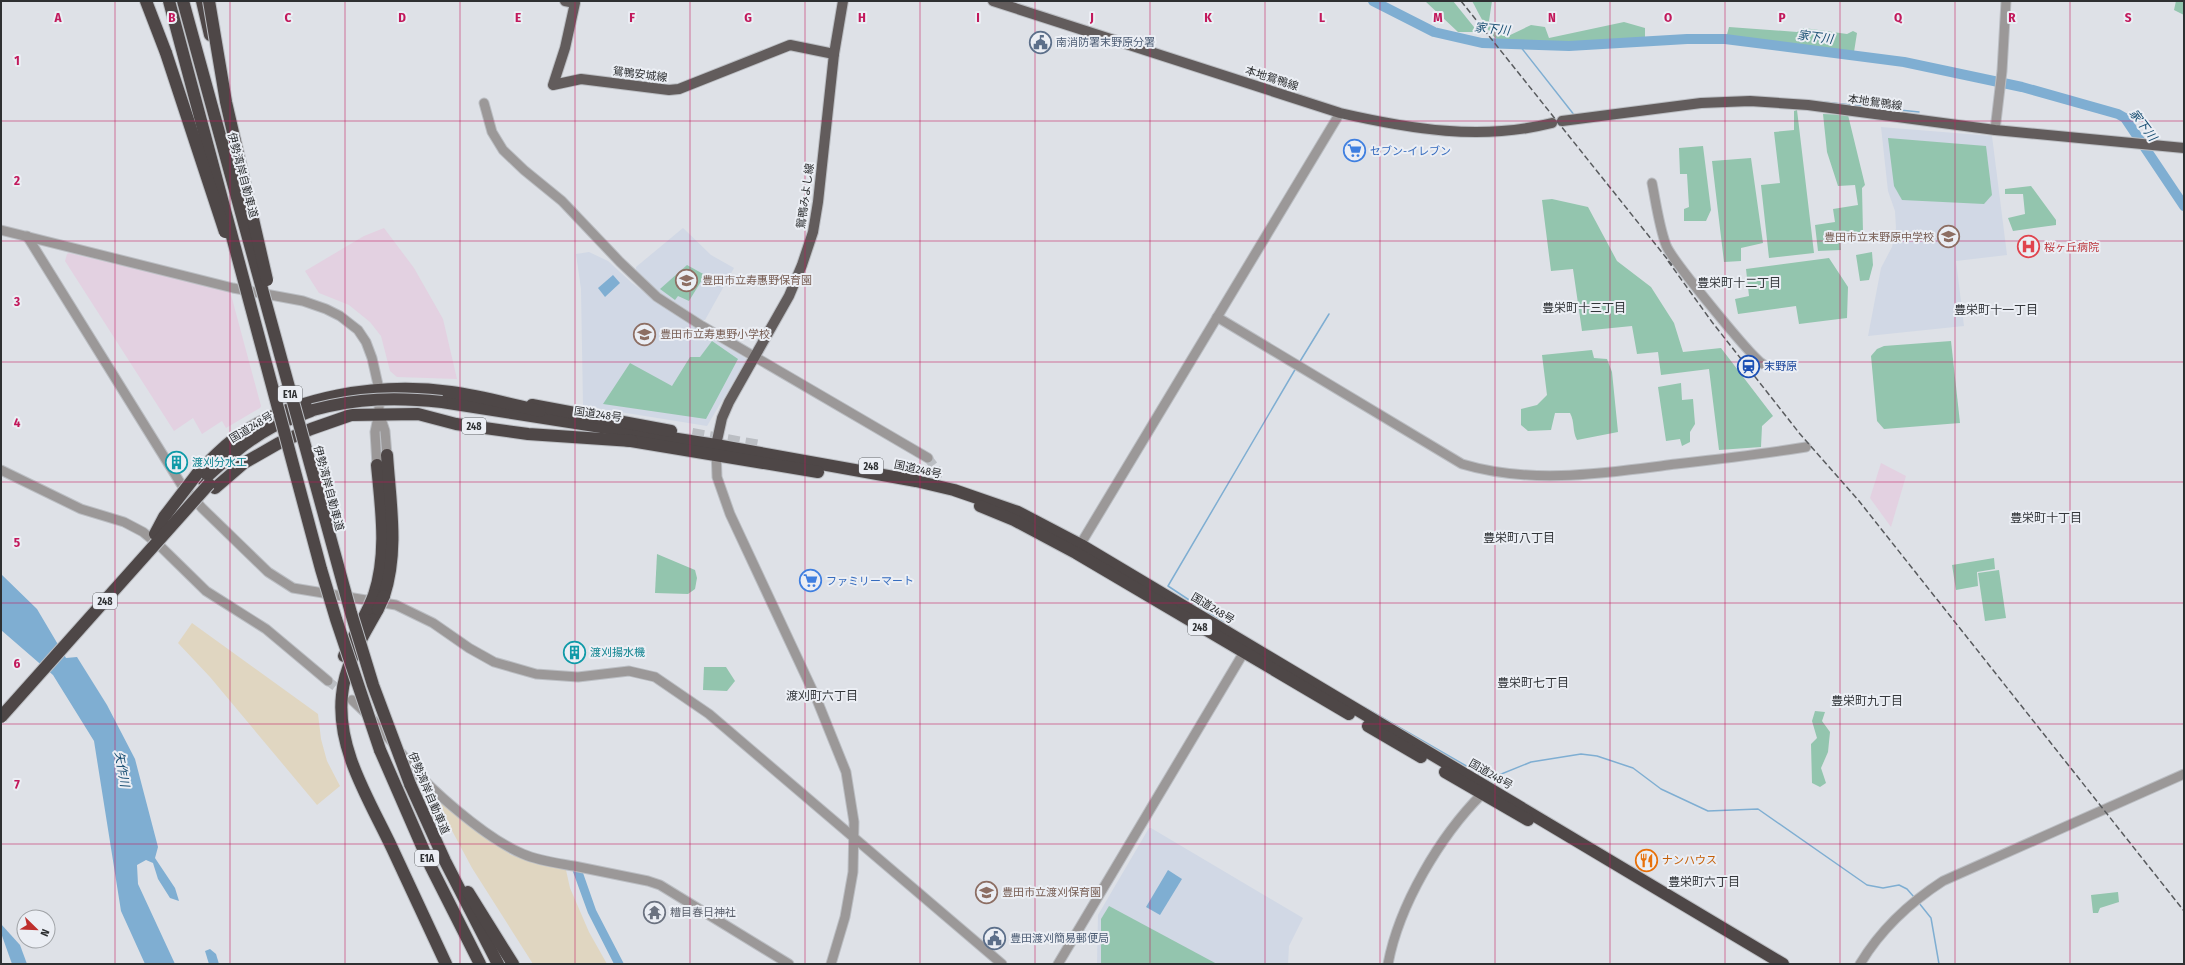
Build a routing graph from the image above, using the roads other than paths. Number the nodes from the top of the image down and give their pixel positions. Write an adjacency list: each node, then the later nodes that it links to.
1 (146, 1): 11 (highway)
2 (151, 1): 11 (highway)
3 (169, 1): 23 (highway, E1A, bridge)
4 (183, 1): 34 (highway, 伊勢湾岸自動車道 / E1A, bridge)
5 (202, 1): 13 (highway, bridge)
6 (208, 1): 13 (highway, bridge)
7 (565, 1): 12 (main road, 鴛鴨安城線)
8 (843, 1): 12 (main road, 鴛鴨みよし線)
9 (993, 1): 15 (main road, 本地鴛鴨線)
10 (2006, 1): 18 (street)
11 (166, 53): 23 (highway, bridge)
12 (834, 54): 25 (main road, 鴛鴨みよし線)
13 (226, 102): 34 (highway, bridge)
14 (484, 103): 25 (street)
15 (1340, 113): 17 (main road, 本地鴛鴨線); 24 (street)
16 (1562, 121): 18 (main road, 本地鴛鴨線)
17 (1552, 123)
18 (1995, 130): 19 (main road, 本地鴛鴨線)
19 (2184, 148)
20 (1652, 183): 26 (street)
21 (1, 230): 22 (street)
22 (27, 236): 27 (street); 52 (street)
23 (250, 303): 53 (highway, E1A, bridge)
24 (1218, 317): 32 (street); 41 (street)
25 (754, 356): 33 (main road, 鴛鴨みよし線); 36 (street)
26 (1763, 364)
27 (379, 389): 28 (street); 29 (highway, 248); 39 (highway, 248)
28 (379, 413): 29 (highway, 248); 35 (street); 37 (street); 39 (highway, 248)
29 (572, 425): 30 (highway, 248); 33 (highway, 国道248号 / 248); 33 (highway, 国道248号 / 248); 39 (highway, 国道248号 / 248, bridge)
30 (692, 434)
31 (760, 446): 40 (highway, 248)
32 (1806, 447)
33 (716, 450): 40 (highway, 国道248号 / 248); 41 (highway, 国道248号 / 248); 52 (street)
34 (306, 451): 51 (highway, 伊勢湾岸自動車道 / E1A, bridge)
35 (387, 456): 42 (highway)
36 (928, 458)
37 (377, 466): 42 (highway)
38 (1, 470): 45 (street)
39 (206, 482): 47 (highway, 国道248号 / 248, bridge); 48 (highway, 248, bridge)
40 (978, 498): 41 (highway, 国道248号 / 248)
41 (1078, 549): 44 (highway, 国道248号 / 248)
42 (379, 595): 43 (highway, bridge)
43 (373, 609): 54 (highway); 55 (highway)
44 (1246, 649): 50 (highway, 国道248号 / 248); 63 (street); 66 (highway, 国道248号 / 248)
45 (328, 681)
46 (352, 700): 60 (street)
47 (1, 705)
48 (1, 717)
49 (2184, 774): 67 (street)
50 (1482, 794): 64 (street); 65 (highway, 国道248号 / 248)
51 (424, 815): 58 (highway, 伊勢湾岸自動車道 / E1A); 59 (highway)
52 (854, 838): 61 (street); 62 (street)
53 (431, 867): 56 (highway); 57 (highway, E1A)
54 (437, 964)
55 (446, 964)
56 (474, 964)
57 (480, 964)
58 (498, 964)
59 (513, 964)
60 (789, 964)
61 (831, 964)
62 (1002, 964)
63 (1058, 964)
64 (1388, 964)
65 (1767, 964)
66 (1783, 964)
67 (1860, 964)

